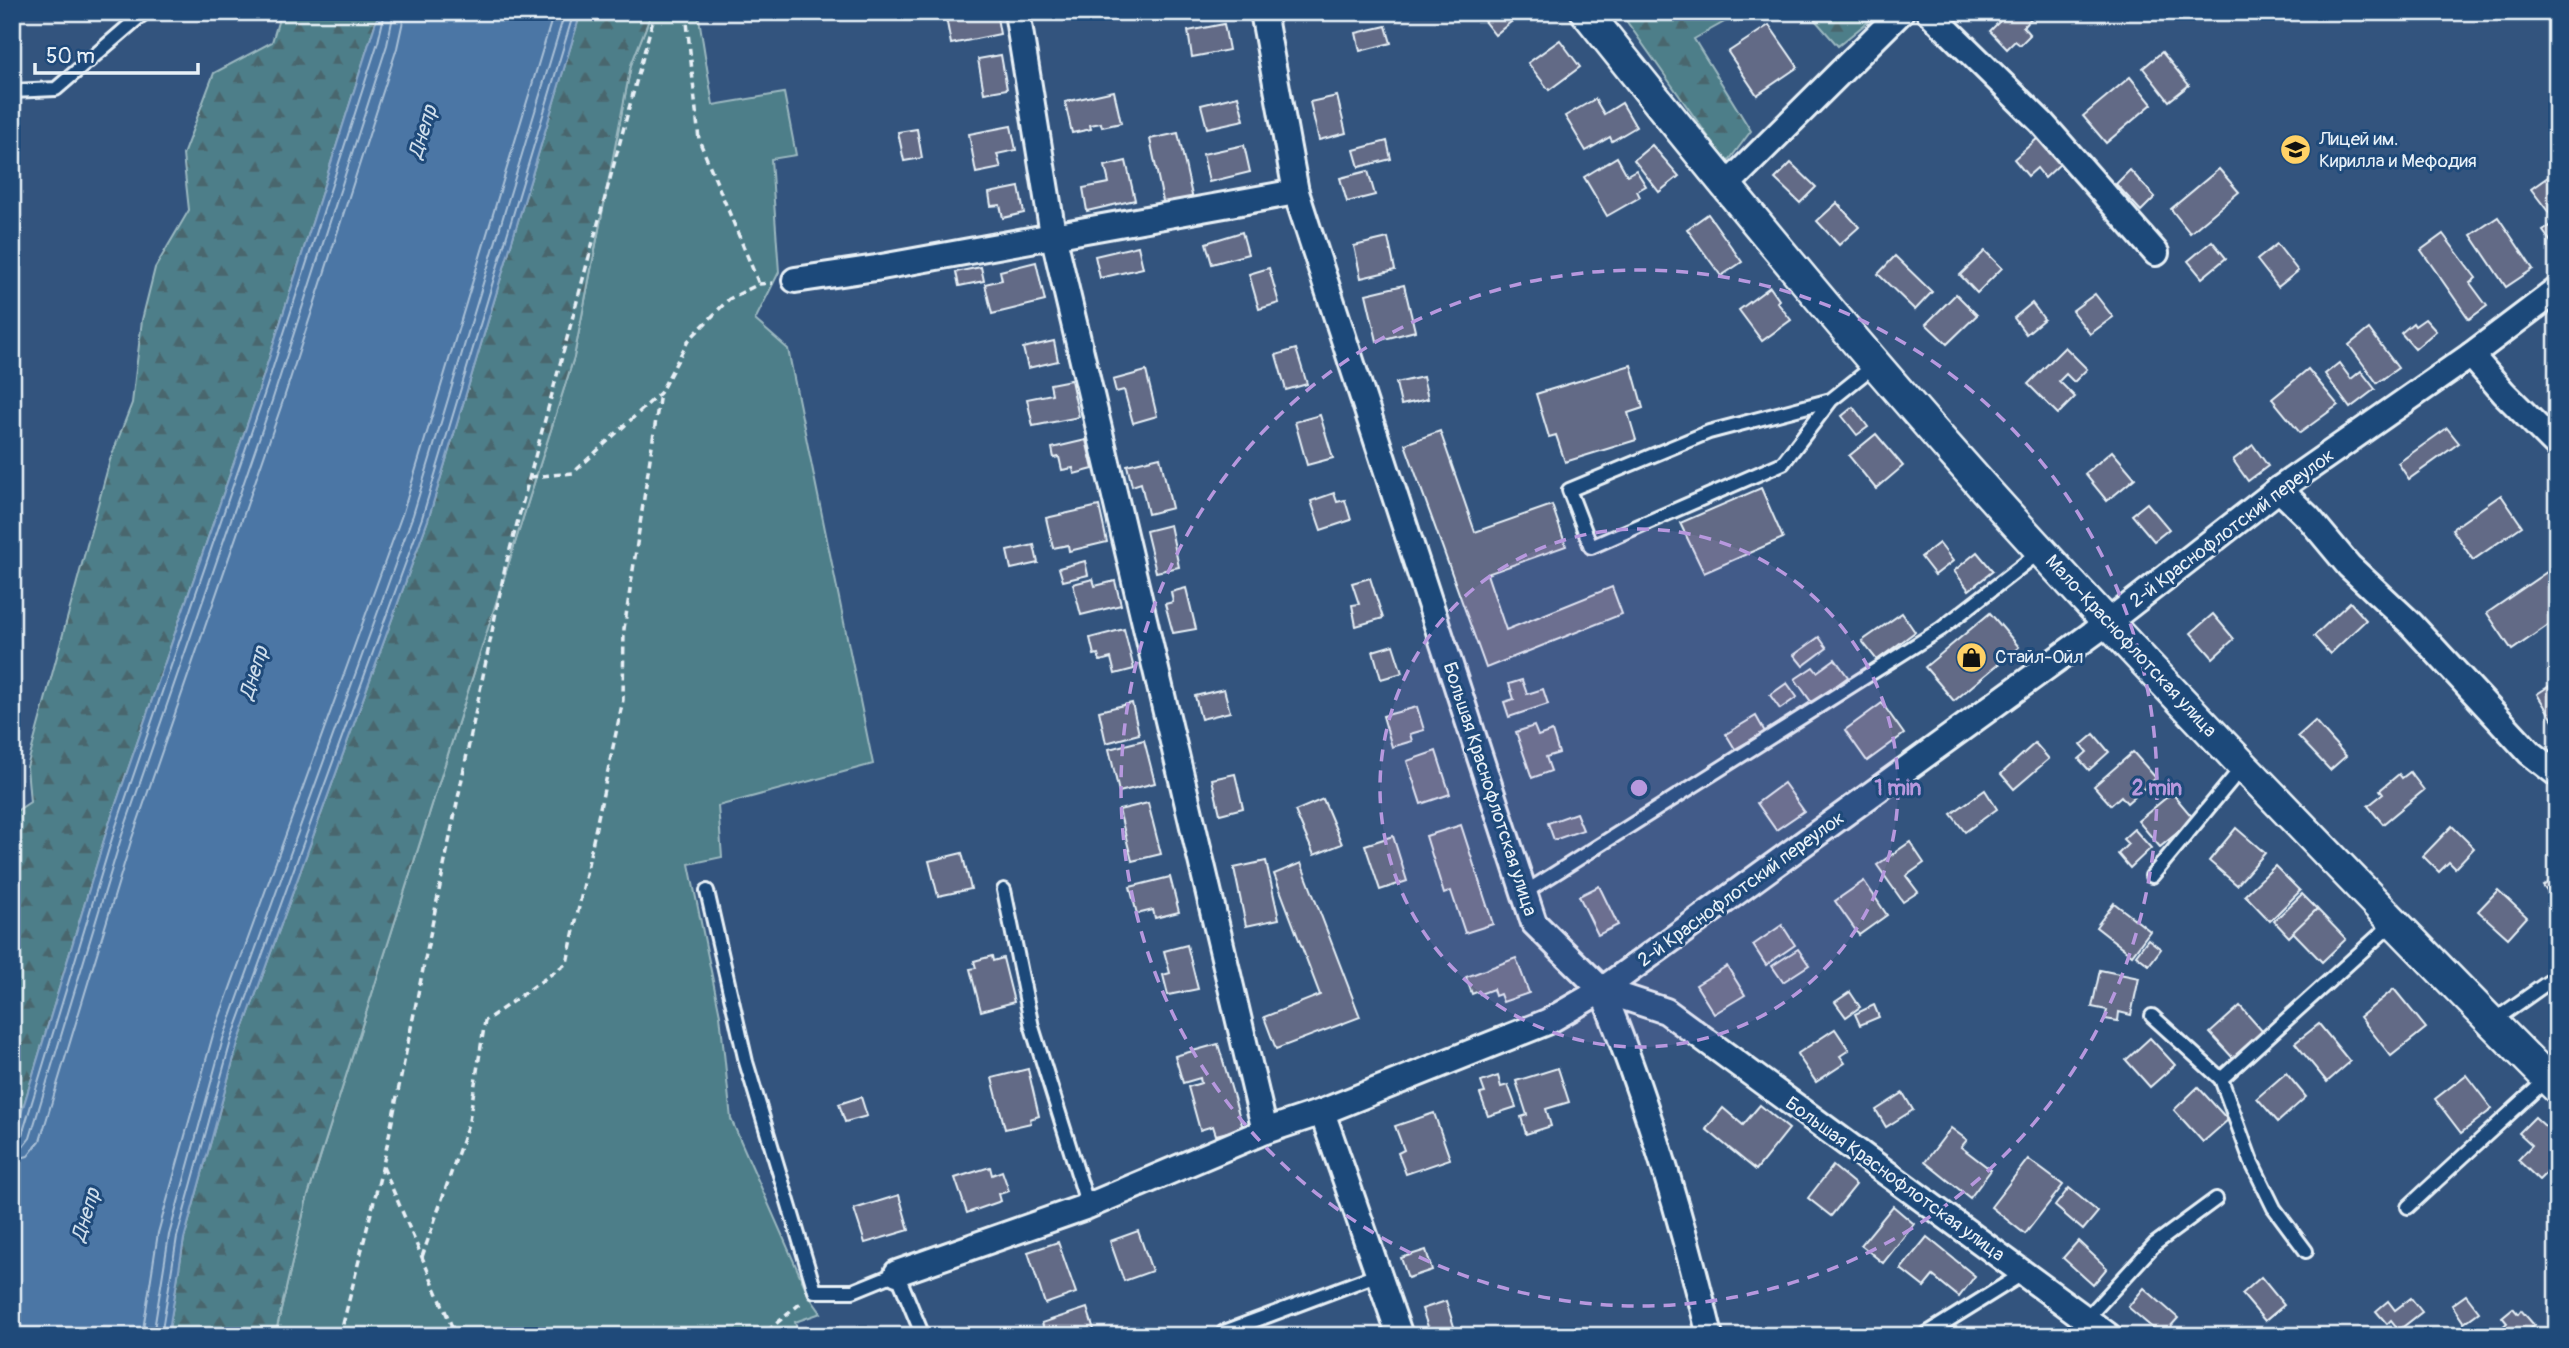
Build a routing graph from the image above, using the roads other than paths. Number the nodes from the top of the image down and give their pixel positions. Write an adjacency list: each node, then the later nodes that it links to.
1 (145, 12): 7 (lane)
2 (1017, 12): 10 (street)
3 (1263, 12): 9 (street, Большая Краснофлотская улица)
4 (1586, 12): 8 (street, Мало-Краснофлотская улица)
5 (1901, 12): 8 (street)
6 (1929, 12): 11 (street)
7 (12, 91)
8 (1726, 186): 15 (street, Мало-Краснофлотская улица)
9 (1296, 192): 10 (street); 26 (street, Большая Краснофлотская улица)
10 (1053, 234): 12 (street); 35 (street)
11 (2156, 253)
12 (794, 280)
13 (2557, 290): 14 (street, 2-й Краснофлотский переулок)
14 (2471, 355): 17 (street); 18 (street, 2-й Краснофлотский переулок)
15 (1877, 364): 16 (lane); 19 (street, Мало-Краснофлотская улица)
16 (1831, 401): 16 (lane)
17 (2557, 446)
18 (2279, 489): 20 (street, 2-й Краснофлотский переулок); 22 (street)
19 (2041, 551): 20 (street, Мало-Краснофлотская улица); 26 (lane)
20 (2107, 622): 21 (street, Мало-Краснофлотская улица); 29 (street, 2-й Краснофлотский переулок)
21 (2243, 765): 23 (lane); 27 (street, Мало-Краснофлотская улица)
22 (2557, 774)
23 (2152, 876)
24 (1004, 890): 37 (lane)
25 (707, 891): 40 (lane)
26 (1524, 893): 29 (street, Большая Краснофлотская улица)
27 (2393, 923): 31 (street, Мало-Краснофлотская улица); 32 (lane)
28 (2557, 976): 31 (lane)
29 (1602, 990): 34 (street, 2-й Краснофлотский переулок); 41 (street, Большая Краснофлотская улица); 47 (street)
30 (2152, 1016): 32 (lane)
31 (2492, 1022): 33 (street, Мало-Краснофлотская улица)
32 (2221, 1079): 39 (lane)
33 (2552, 1083): 38 (lane)
34 (1322, 1112): 35 (street, 2-й Краснофлотский переулок); 42 (street)
35 (1265, 1131): 37 (street, 2-й Краснофлотский переулок)
36 (2216, 1199): 43 (lane)
37 (1087, 1206): 40 (street, 2-й Краснофлотский переулок)
38 (2408, 1206)
39 (2306, 1251)
40 (897, 1273): 45 (lane)
41 (2024, 1273): 43 (street, Большая Краснофлотская улица); 48 (lane)
42 (1379, 1274): 44 (lane); 46 (street)
43 (2085, 1319): 49 (street, Большая Краснофлотская улица)
44 (1224, 1332)
45 (923, 1336)
46 (1400, 1336)
47 (1710, 1336)
48 (1923, 1336)
49 (2109, 1336)

